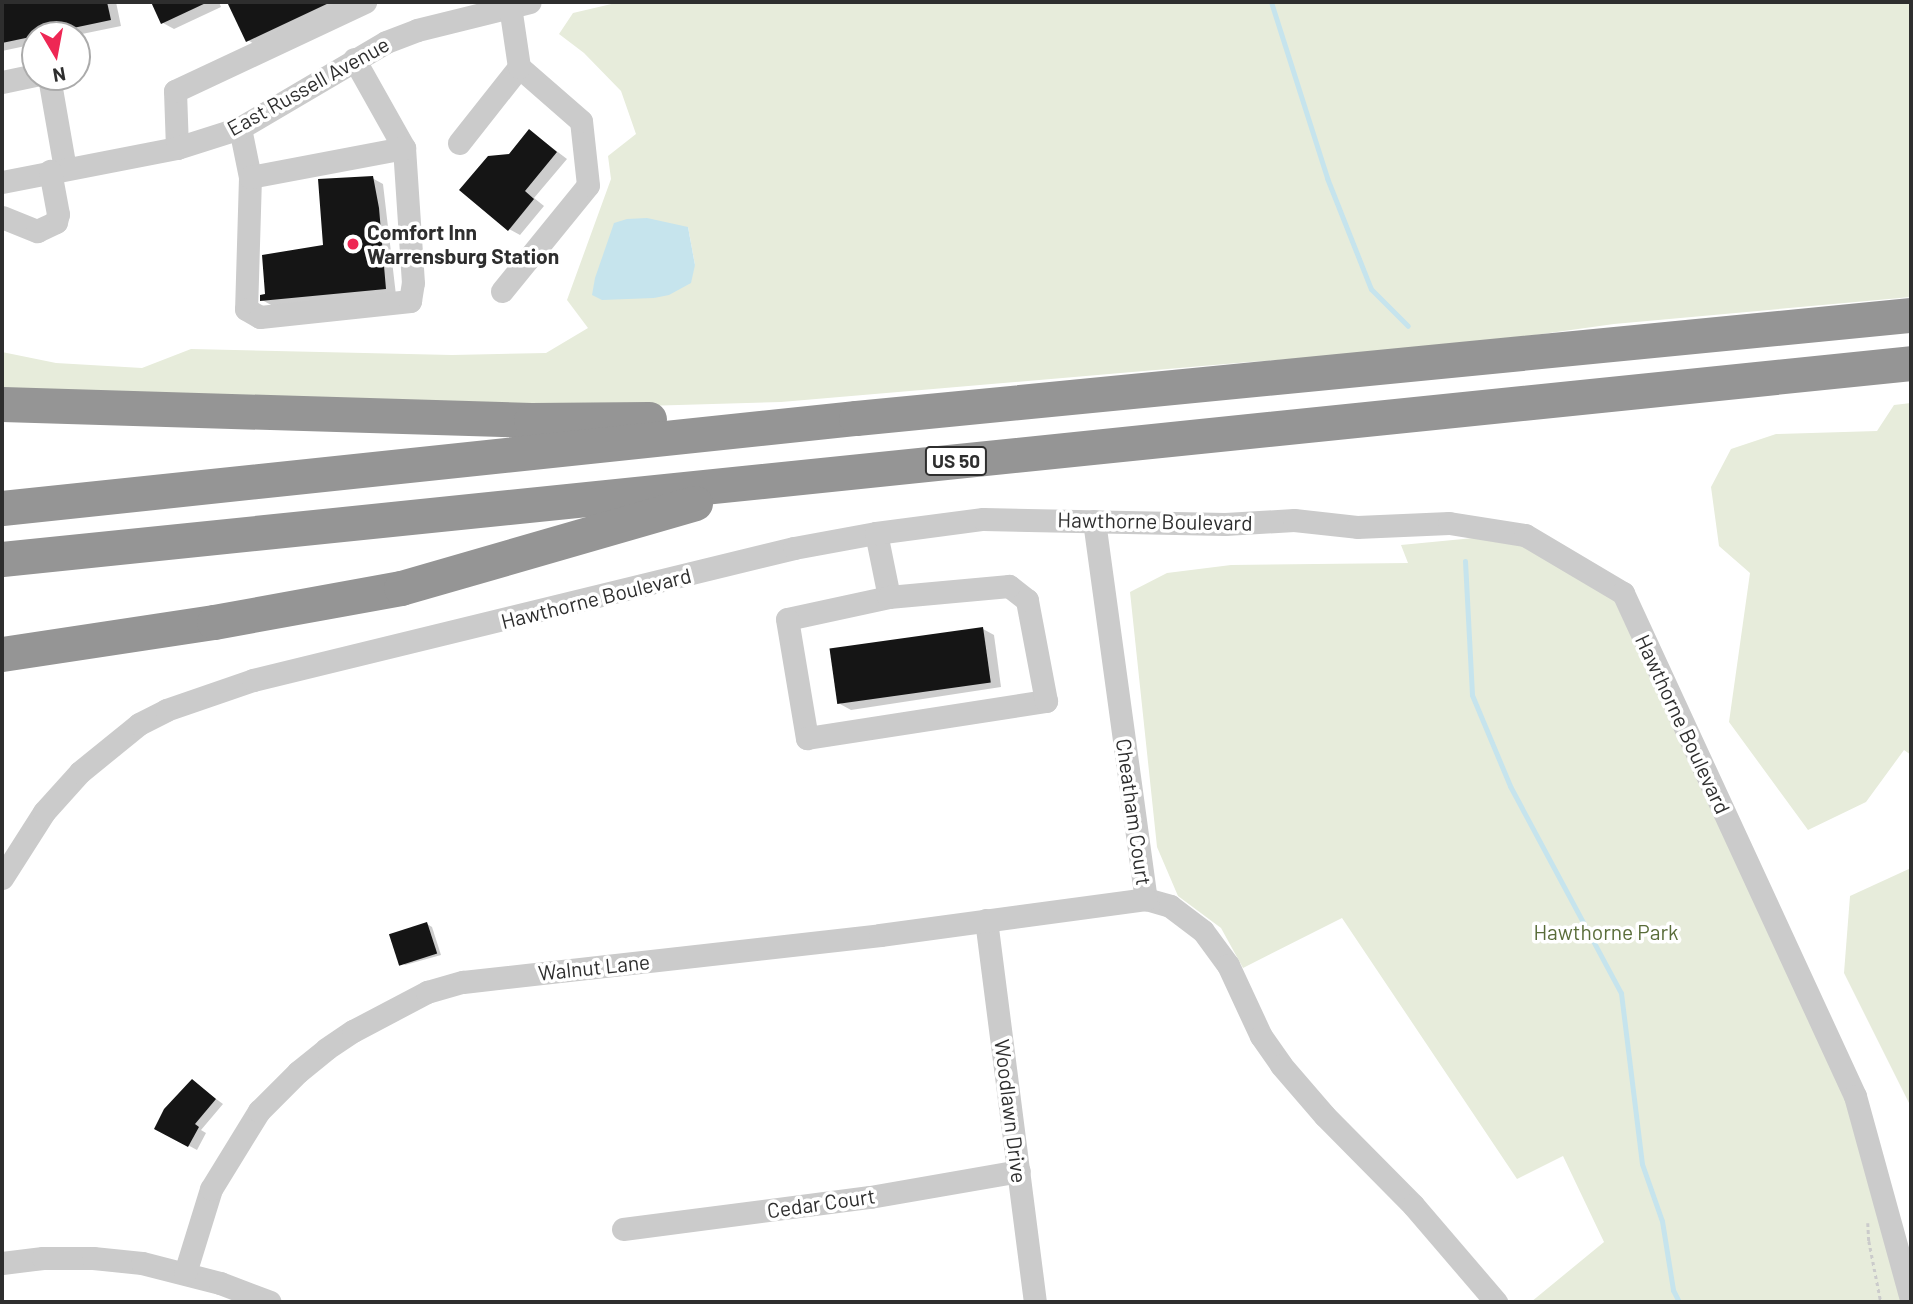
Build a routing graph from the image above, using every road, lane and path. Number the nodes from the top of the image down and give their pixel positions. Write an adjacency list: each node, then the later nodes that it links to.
1 (365, 2): 10 (street)
2 (508, 5): 3 (street, East Russell Avenue); 4 (street)
3 (354, 59): 8 (street, East Russell Avenue); 11 (street)
4 (519, 67): 9 (street); 16 (street)
5 (21, 78): 6 (street)
6 (2, 82)
7 (50, 91): 12 (street)
8 (240, 128): 10 (street, East Russell Avenue); 13 (street)
9 (459, 143)
10 (177, 148): 12 (street, East Russell Avenue)
11 (404, 148): 13 (street); 13 (street)
12 (58, 170): 14 (street, East Russell Avenue); 15 (street)
13 (250, 177)
14 (2, 181)
15 (2, 217)
16 (502, 291)
17 (1911, 315): 20 (highway)
18 (1911, 363): 21 (highway, US 50)
19 (2, 404): 20 (highway)
20 (856, 418): 22 (highway)
21 (772, 480): 25 (highway, US 50); 27 (highway)
22 (2, 508)
23 (1094, 521): 24 (street, Hawthorne Boulevard); 29 (street, Cheatham Court); 35 (street, Hawthorne Boulevard)
24 (876, 533): 26 (street); 28 (street, Hawthorne Boulevard)
25 (2, 559)
26 (889, 597): 26 (street)
27 (2, 654)
28 (2, 878)
29 (1146, 899): 30 (street, Walnut Lane); 38 (street, Cheatham Court)
30 (986, 920): 31 (street, Woodlawn Drive); 34 (street, Walnut Lane)
31 (1019, 1171): 32 (street, Cedar Court); 37 (street, Woodlawn Drive)
32 (623, 1229)
33 (2, 1263): 34 (street)
34 (185, 1273): 36 (street)
35 (1911, 1299)
36 (270, 1302)
37 (1035, 1302)
38 (1496, 1302)

